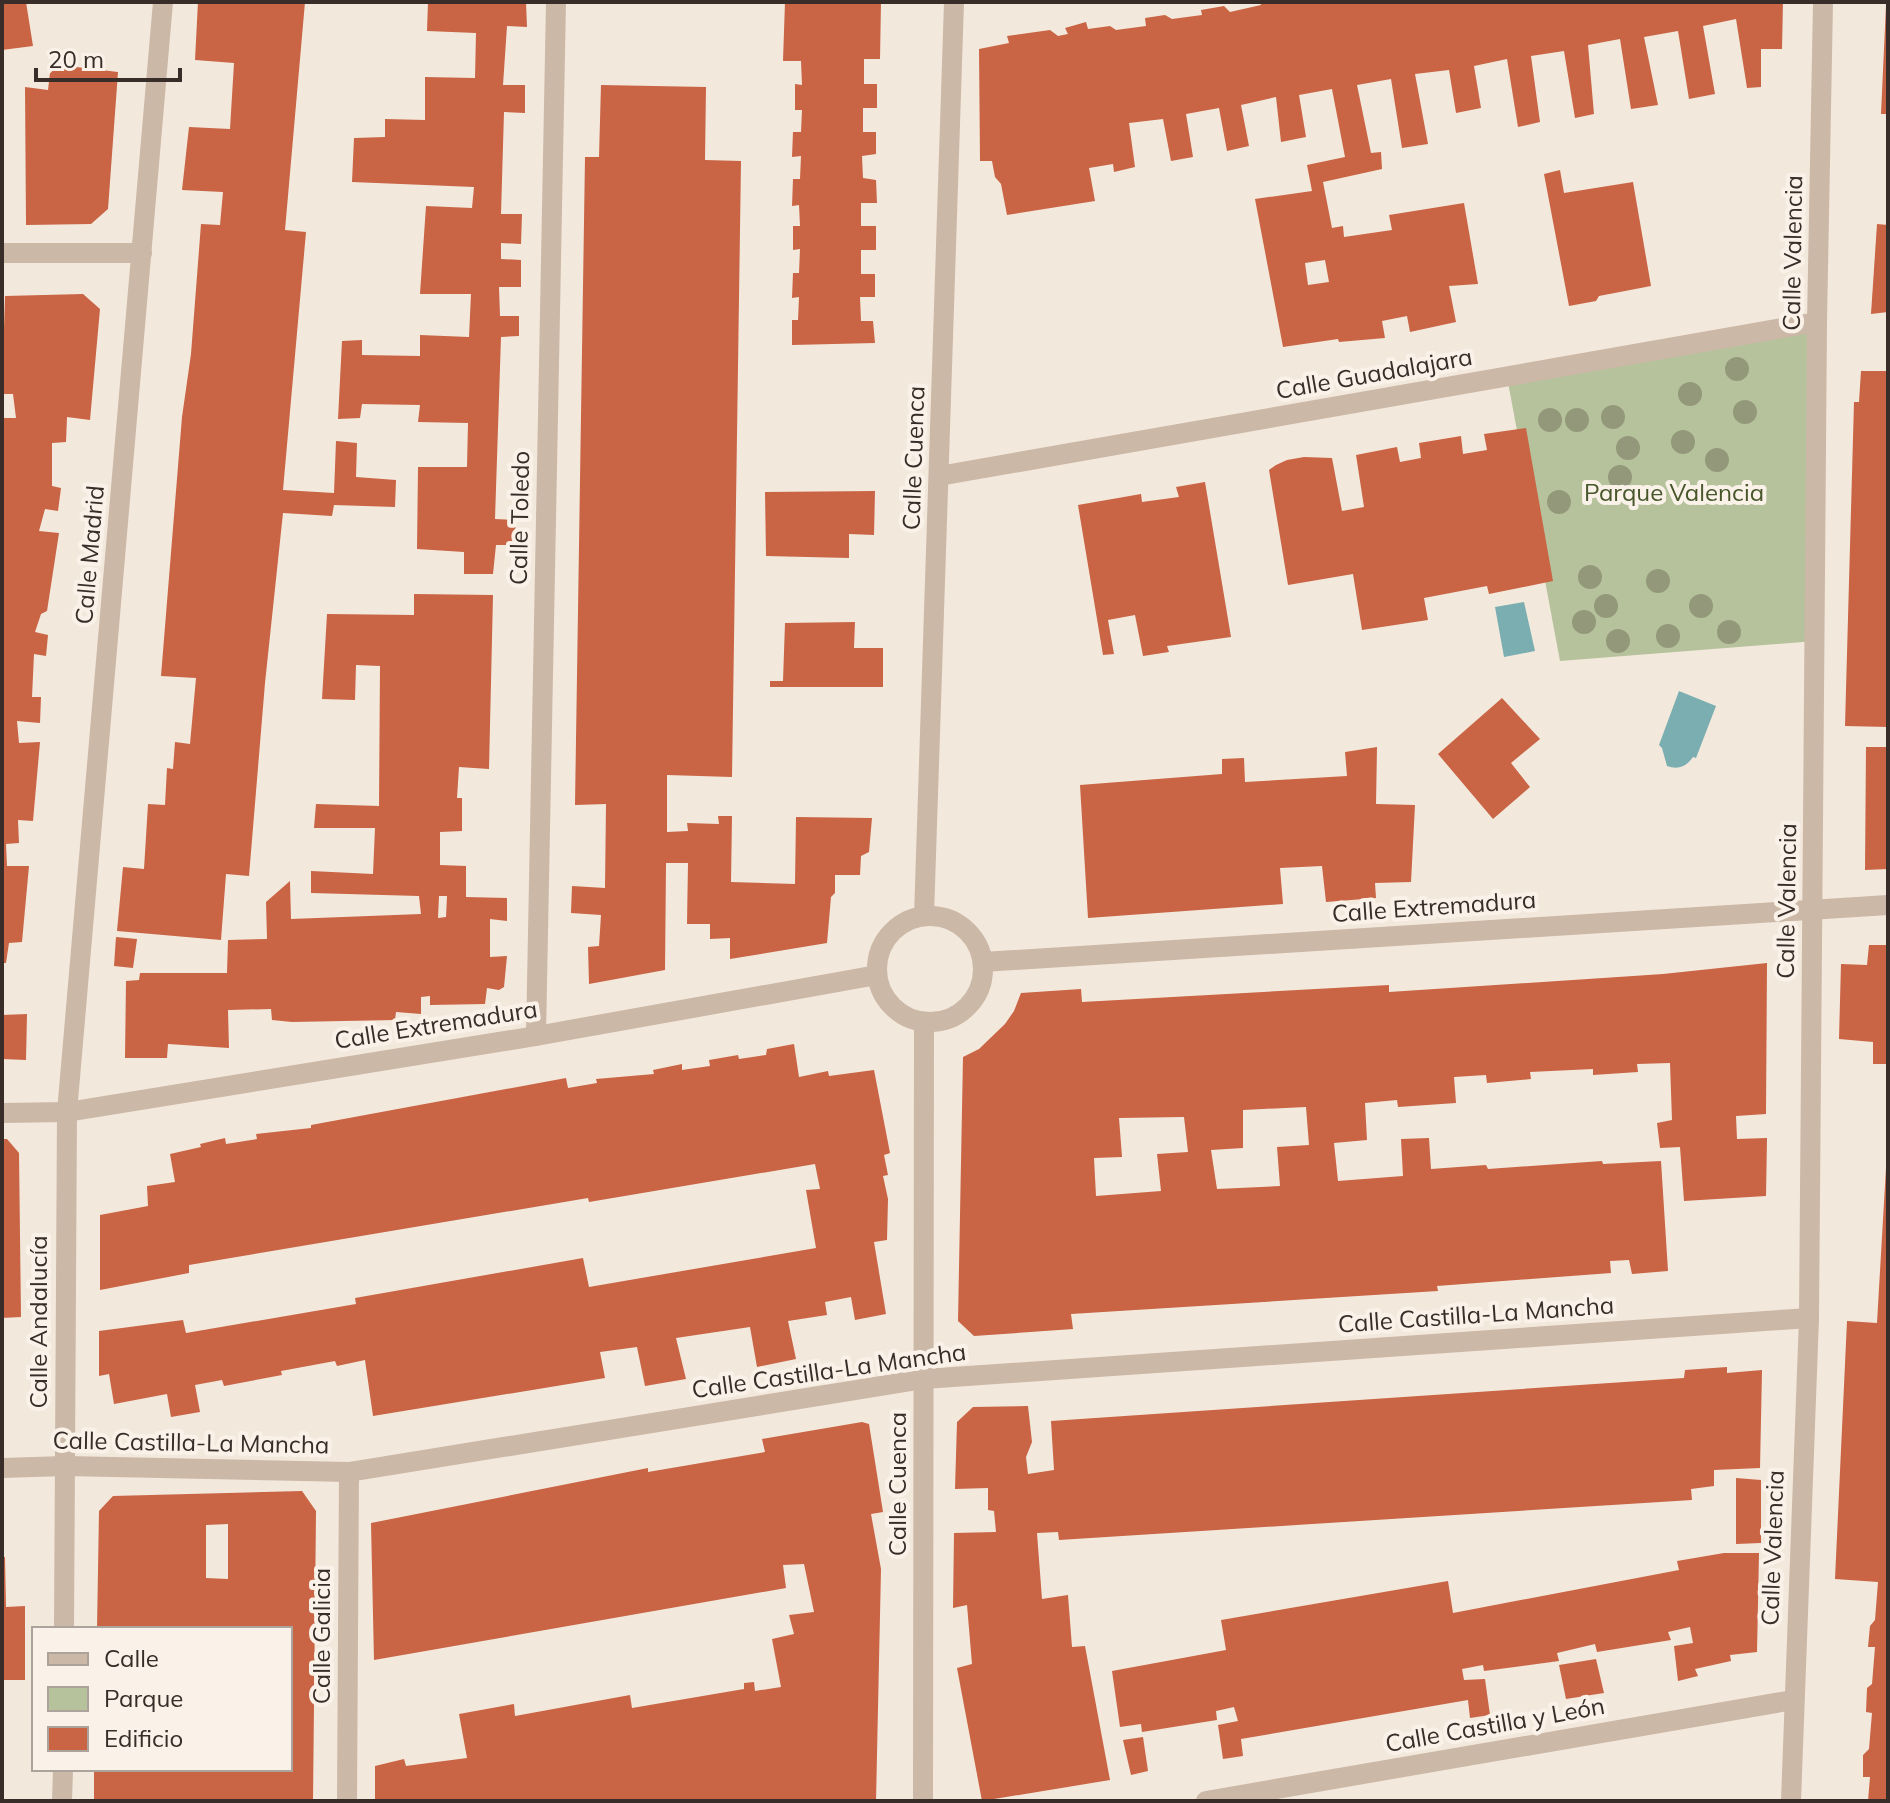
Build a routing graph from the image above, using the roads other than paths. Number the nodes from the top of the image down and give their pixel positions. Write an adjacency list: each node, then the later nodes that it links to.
1 (163, 2): 6 (street, Calle Madrid)
2 (556, 2): 15 (street, Calle Toledo)
3 (954, 2): 8 (street, Calle Cuenca)
4 (1823, 2): 7 (street, Calle Valencia)
5 (2, 253): 6 (street)
6 (142, 253): 16 (street, Calle Madrid)
7 (1817, 322): 8 (street, Calle Guadalajara); 10 (street, Calle Valencia)
8 (939, 476): 11 (street, Calle Cuenca)
9 (1888, 905): 10 (street, Calle Extremadura)
10 (1813, 909): 12 (street, Calle Extremadura); 18 (street, Calle Valencia)
11 (924, 916): 12 (street); 13 (street)
12 (983, 962): 14 (street)
13 (877, 975): 14 (street); 15 (street, Calle Extremadura)
14 (924, 1022): 19 (street, Calle Cuenca)
15 (536, 1036): 16 (street, Calle Extremadura)
16 (67, 1112): 17 (street, Calle Extremadura); 20 (street, Calle Andalucía)
17 (2, 1113)
18 (1809, 1318): 19 (street, Calle Castilla-La Mancha); 24 (street, Calle Valencia)
19 (924, 1379): 22 (street, Calle Castilla-La Mancha); 28 (street, Calle Cuenca)
20 (65, 1466): 21 (street, Calle Castilla-La Mancha); 22 (street, Calle Castilla-La Mancha); 23 (street, Calle Andalucía)
21 (2, 1468)
22 (349, 1472): 27 (street, Calle Galicia)
23 (64, 1627)
24 (1793, 1700): 29 (street, Calle Castilla y León); 30 (street, Calle Valencia)
25 (63, 1771): 26 (street)
26 (62, 1801)
27 (347, 1801)
28 (923, 1801)
29 (1206, 1801)
30 (1791, 1801)

